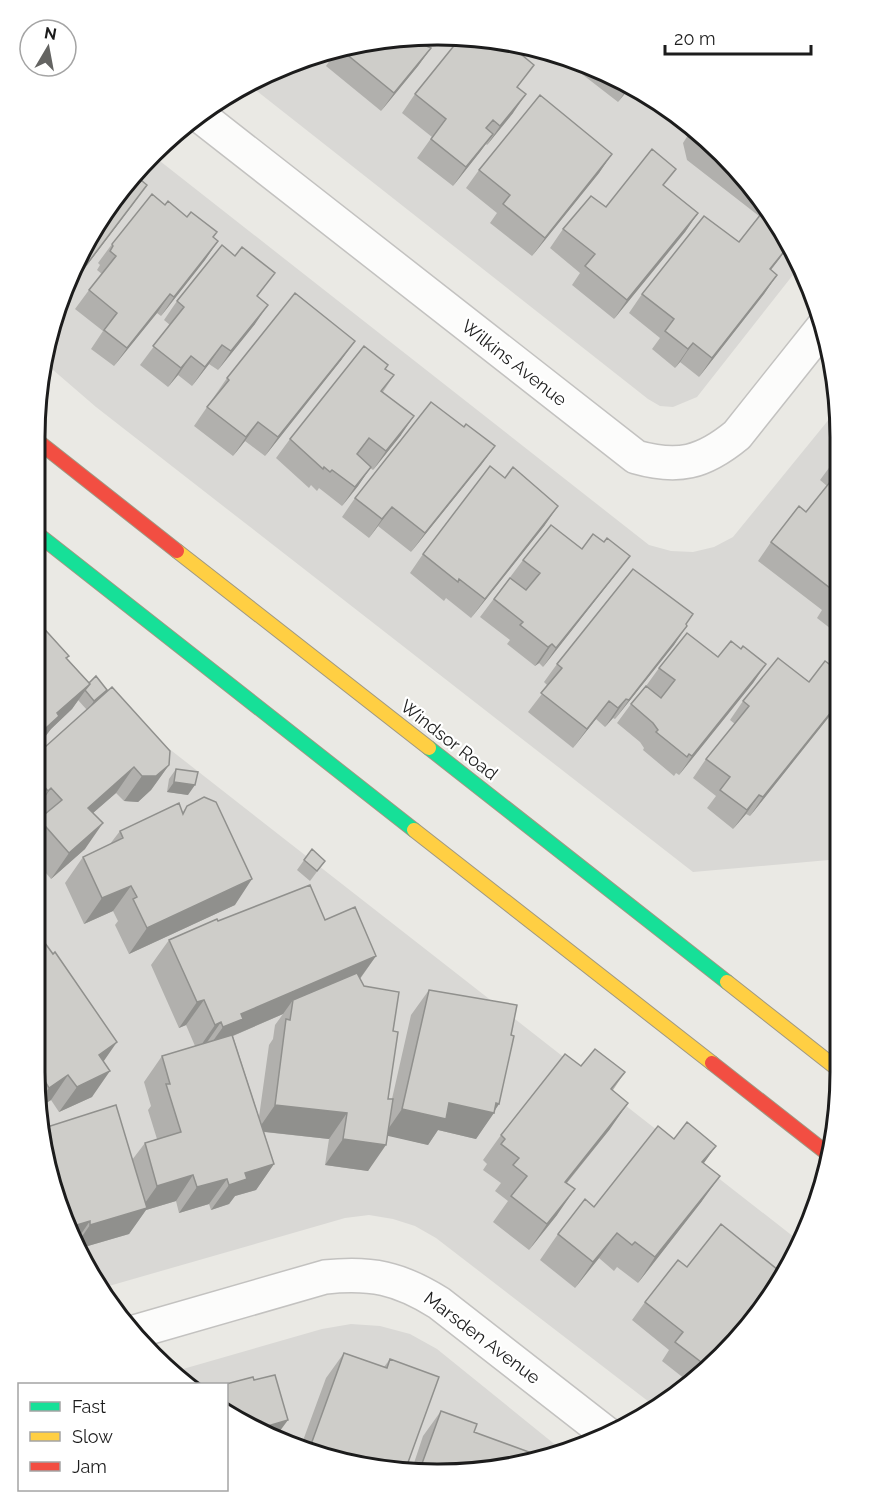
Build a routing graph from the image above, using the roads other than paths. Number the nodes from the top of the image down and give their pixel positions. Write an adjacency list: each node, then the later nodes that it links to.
1 (206, 121): 2 (street, Wilkins Avenue)
2 (817, 335)
3 (45, 447): 5 (main road, Windsor Road)
4 (45, 540): 6 (main road)
5 (830, 1063)
6 (822, 1149)
7 (142, 1330): 8 (street, Marsden Avenue)
8 (601, 1428)

